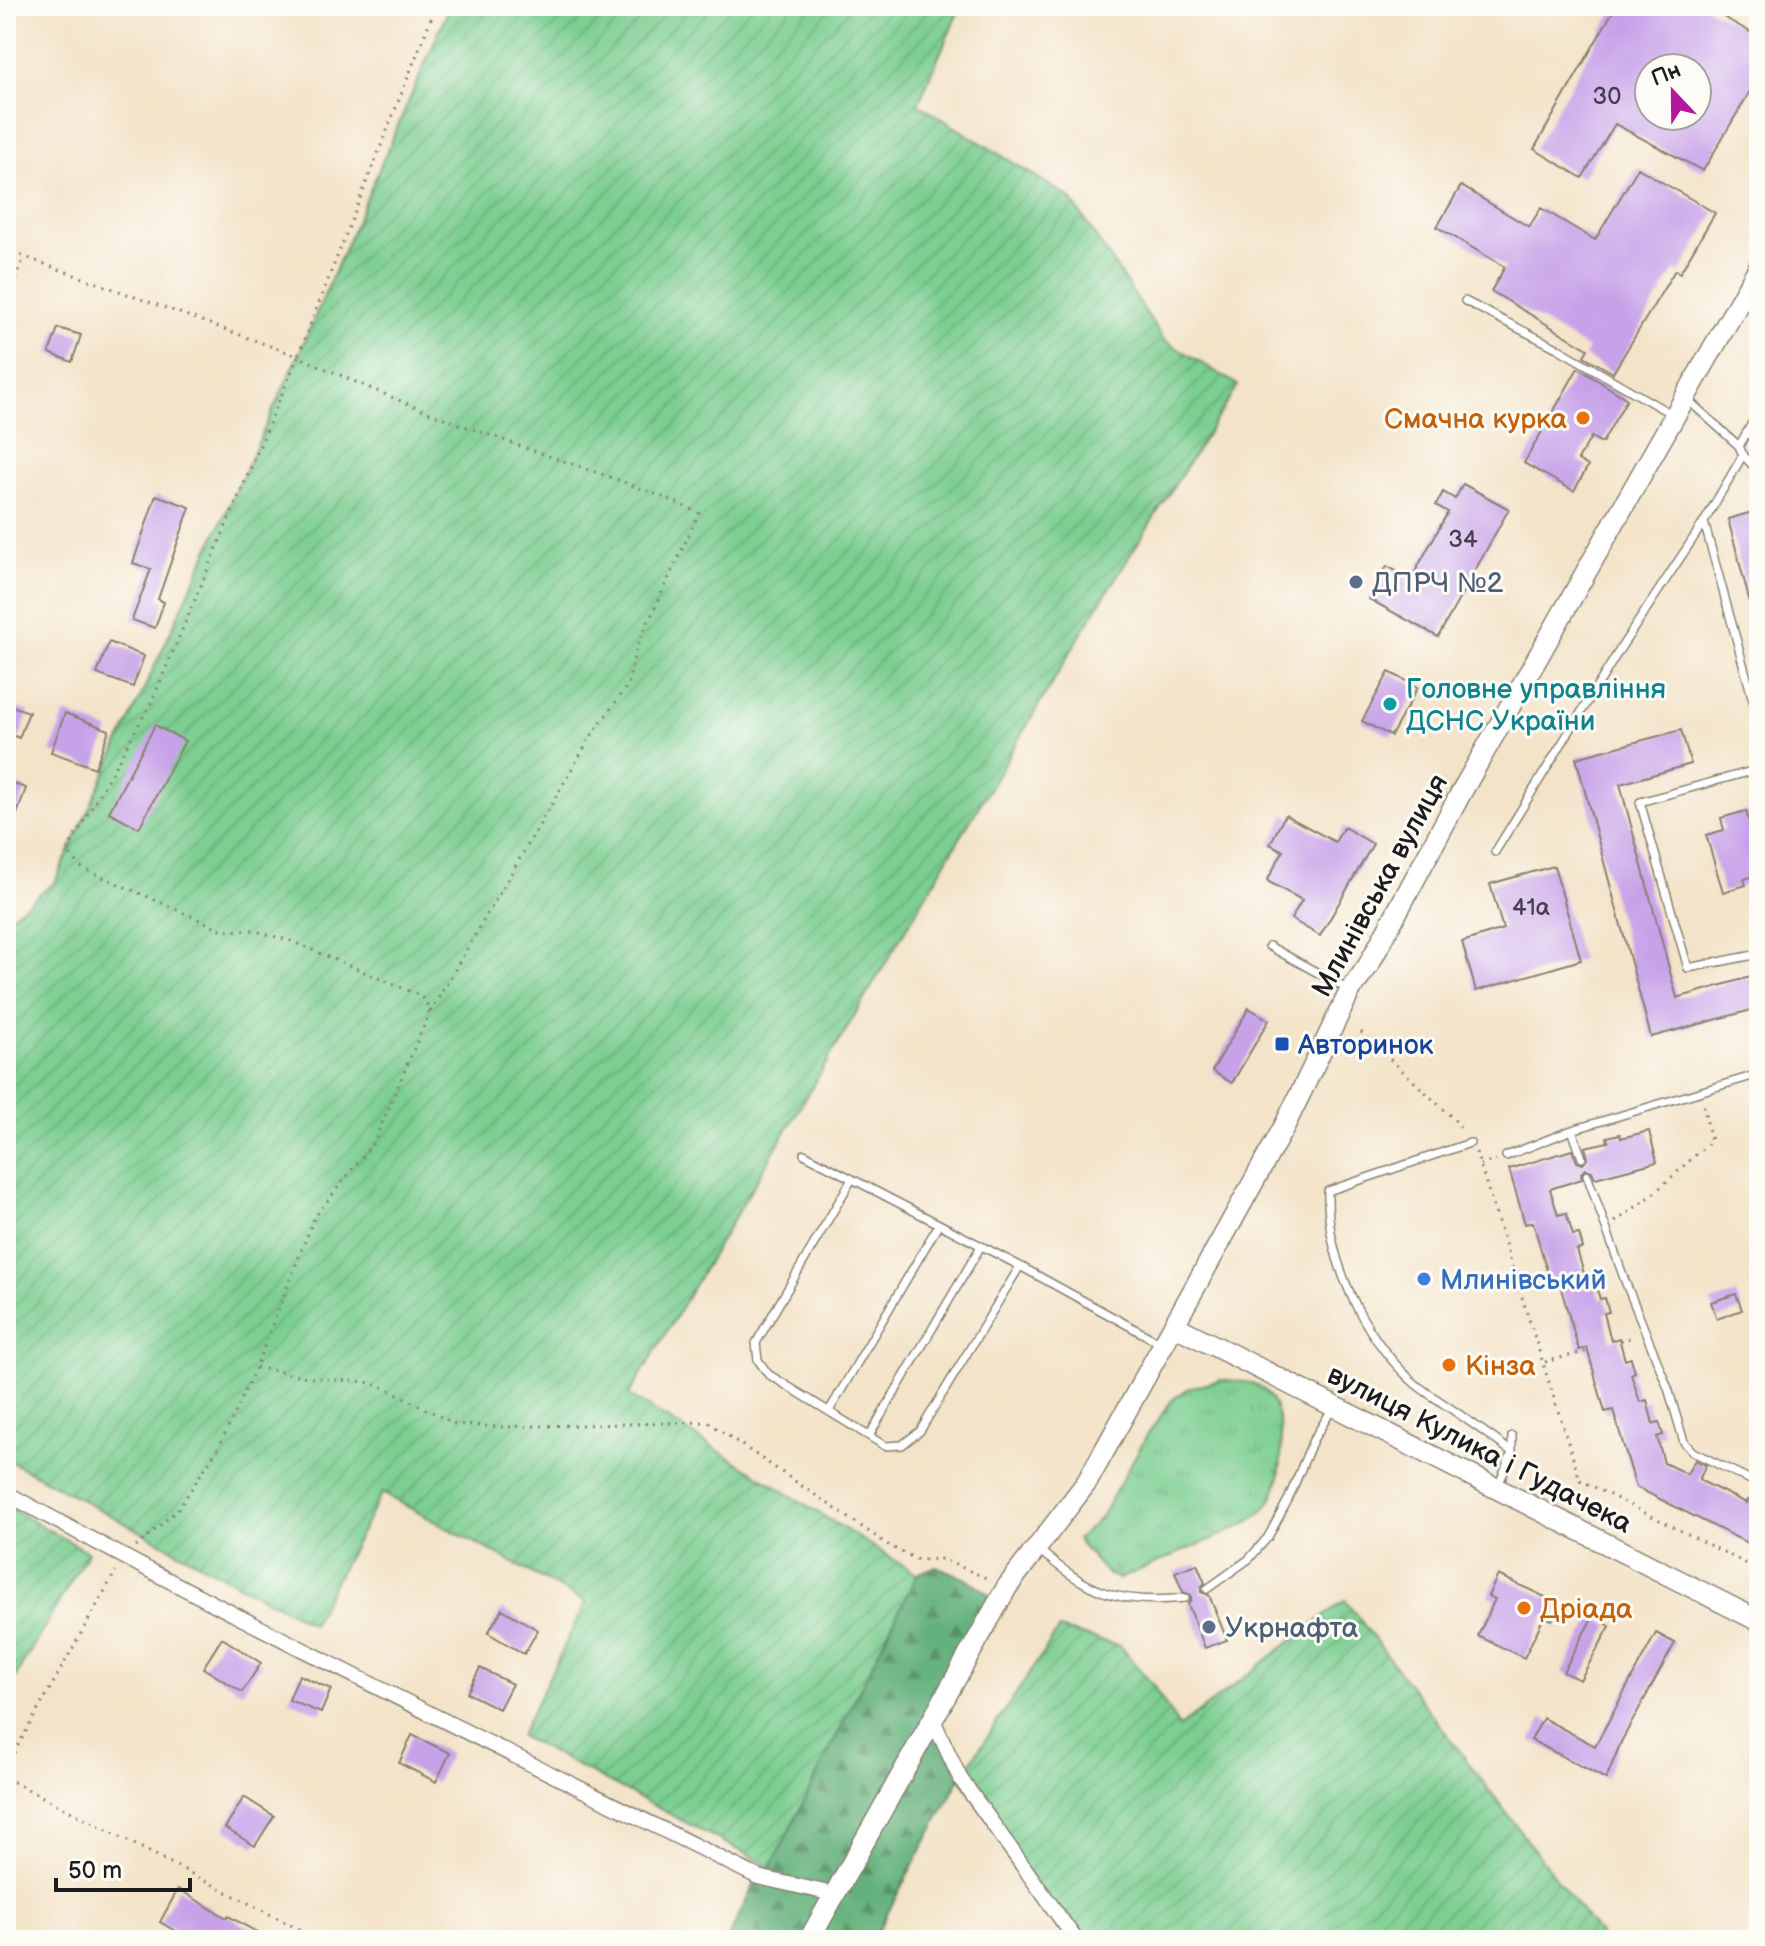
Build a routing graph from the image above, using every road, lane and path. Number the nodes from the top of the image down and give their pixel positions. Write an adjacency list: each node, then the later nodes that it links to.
1 (436, 6): 7 (path)
2 (6, 250): 3 (path)
3 (24, 258): 5 (path); 7 (path)
4 (1759, 267): 8 (main road, Млинівська вулиця)
5 (6, 301)
6 (1465, 301): 8 (lane)
7 (298, 356): 20 (path); 20 (path)
8 (1680, 407): 10 (lane); 19 (main road, Млинівська вулиця)
9 (1759, 411): 10 (lane)
10 (1739, 446): 11 (lane)
11 (1743, 455): 12 (lane); 13 (lane)
12 (1759, 472)
13 (1704, 522): 14 (lane); 16 (lane)
14 (1759, 722)
15 (1759, 769): 18 (lane)
16 (1495, 852)
17 (1269, 946): 19 (lane)
18 (1759, 954)
19 (1350, 991): 35 (main road, Млинівська вулиця)
20 (429, 1014): 39 (path)
21 (1361, 1032): 25 (path)
22 (1759, 1074): 23 (lane)
23 (1700, 1090): 24 (lane); 32 (path)
24 (1572, 1130): 27 (lane); 28 (lane)
25 (1470, 1143): 38 (path); 44 (lane)
26 (804, 1154): 30 (lane)
27 (1506, 1156)
28 (1582, 1158)
29 (1587, 1175): 32 (lane)
30 (852, 1179): 31 (lane); 41 (lane)
31 (939, 1224): 33 (lane); 41 (lane)
32 (1605, 1228): 45 (lane)
33 (981, 1246): 34 (lane); 42 (lane)
34 (1020, 1266): 36 (lane); 42 (lane)
35 (1175, 1326): 36 (main road, Млинівська вулиця); 40 (main road, вулиця Кулика і Гудачека)
36 (1164, 1345): 48 (main road, Млинівська вулиця)
37 (1588, 1351): 38 (path)
38 (1545, 1362): 50 (path)
39 (256, 1367): 49 (path); 51 (path)
40 (1335, 1405): 46 (main road, вулиця Кулика і Гудачека); 52 (lane)
41 (829, 1411): 42 (lane)
42 (869, 1436)
43 (1512, 1436): 44 (lane)
44 (1512, 1452): 46 (lane)
45 (1759, 1484)
46 (1497, 1488): 54 (main road, вулиця Кулика і Гудачека)
47 (6, 1493): 49 (street)
48 (1037, 1547): 51 (main road, Млинівська вулиця); 53 (lane)
49 (124, 1558): 56 (path); 58 (street)
50 (1759, 1570)
51 (1007, 1587): 55 (main road, Млинівська вулиця)
52 (1207, 1589)
53 (1185, 1598)
54 (1759, 1621)
55 (932, 1718): 58 (main road, Млинівська вулиця); 61 (street)
56 (6, 1767)
57 (6, 1778): 59 (path)
58 (833, 1894): 60 (main road, Млинівська вулиця)
59 (320, 1940)
60 (809, 1940)
61 (1076, 1940)

